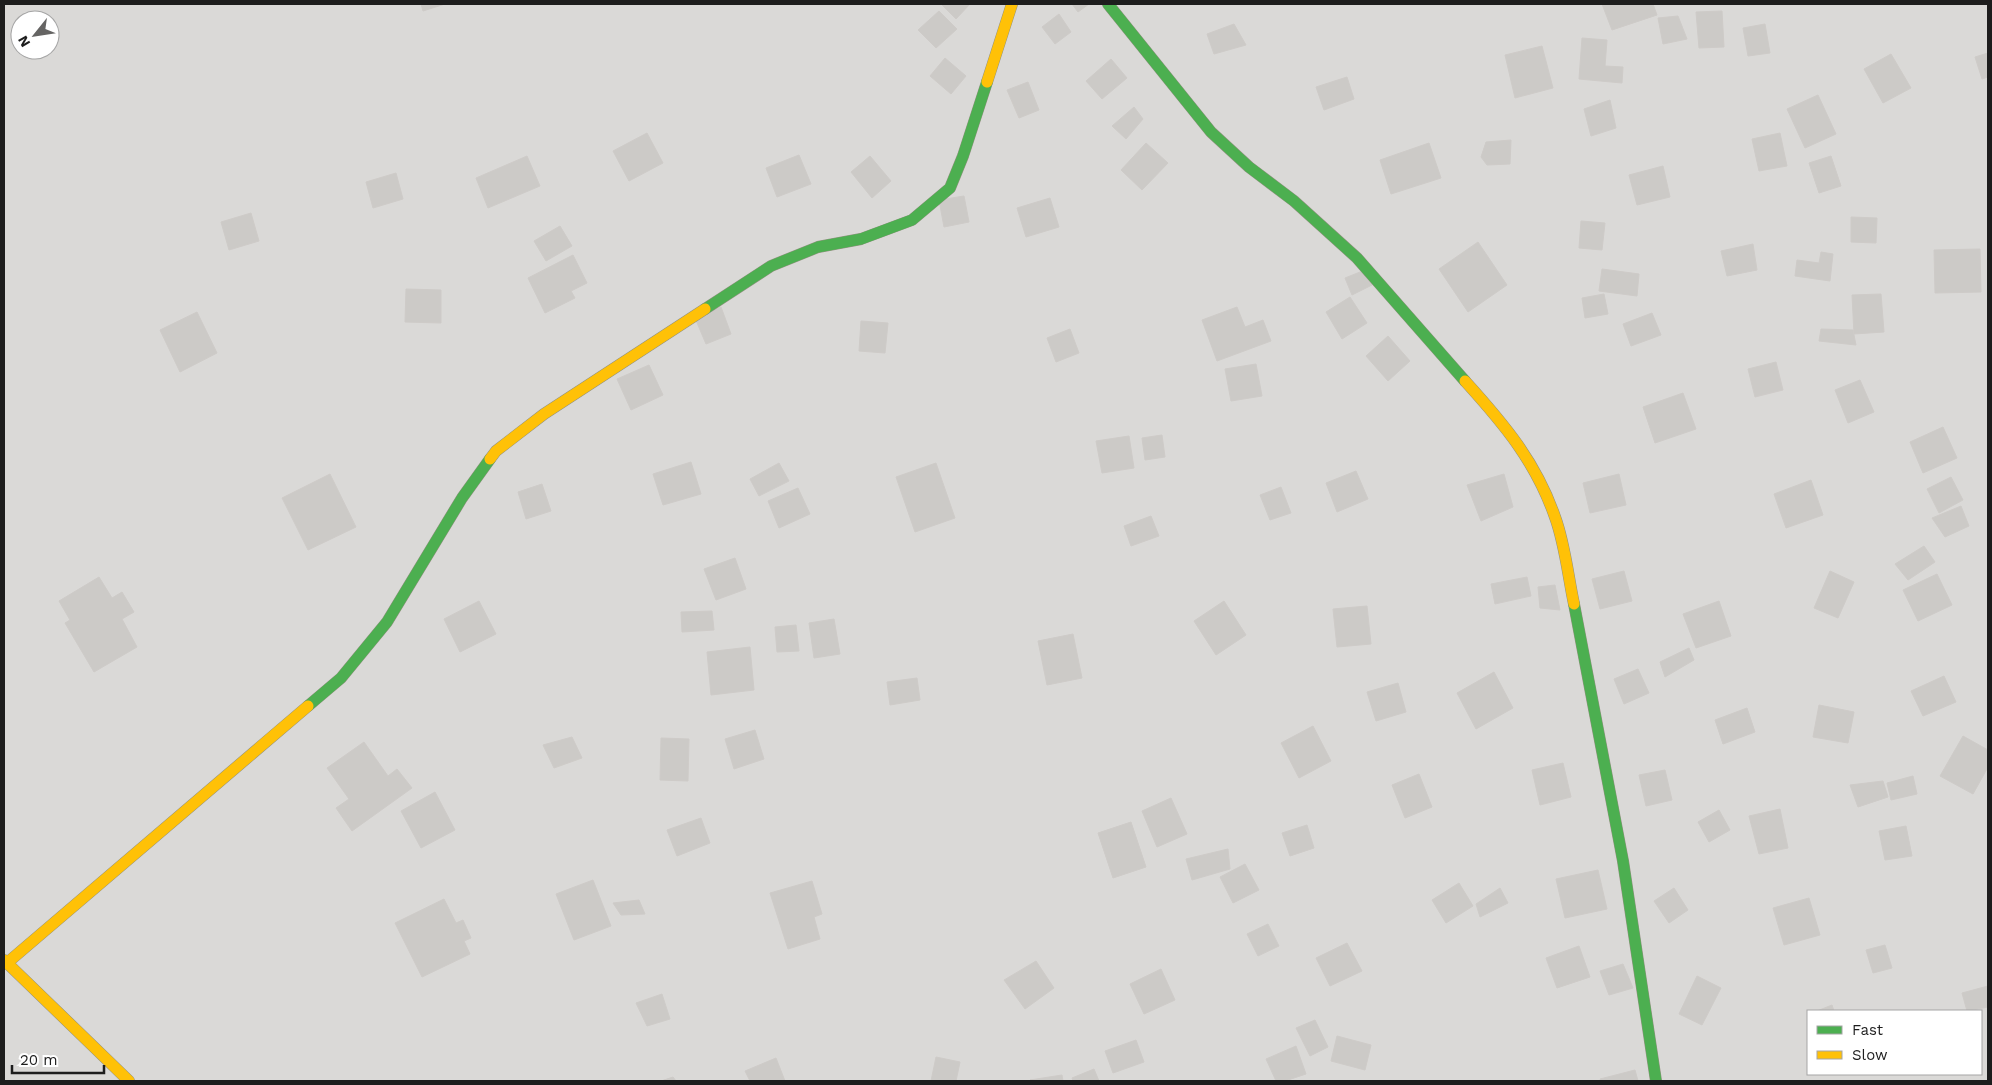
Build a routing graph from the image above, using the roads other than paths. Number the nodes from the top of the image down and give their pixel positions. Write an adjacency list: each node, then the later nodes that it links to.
1 (1012, 4): 3 (street)
2 (1108, 4): 5 (street)
3 (6, 962): 4 (street)
4 (129, 1081)
5 (1656, 1081)

